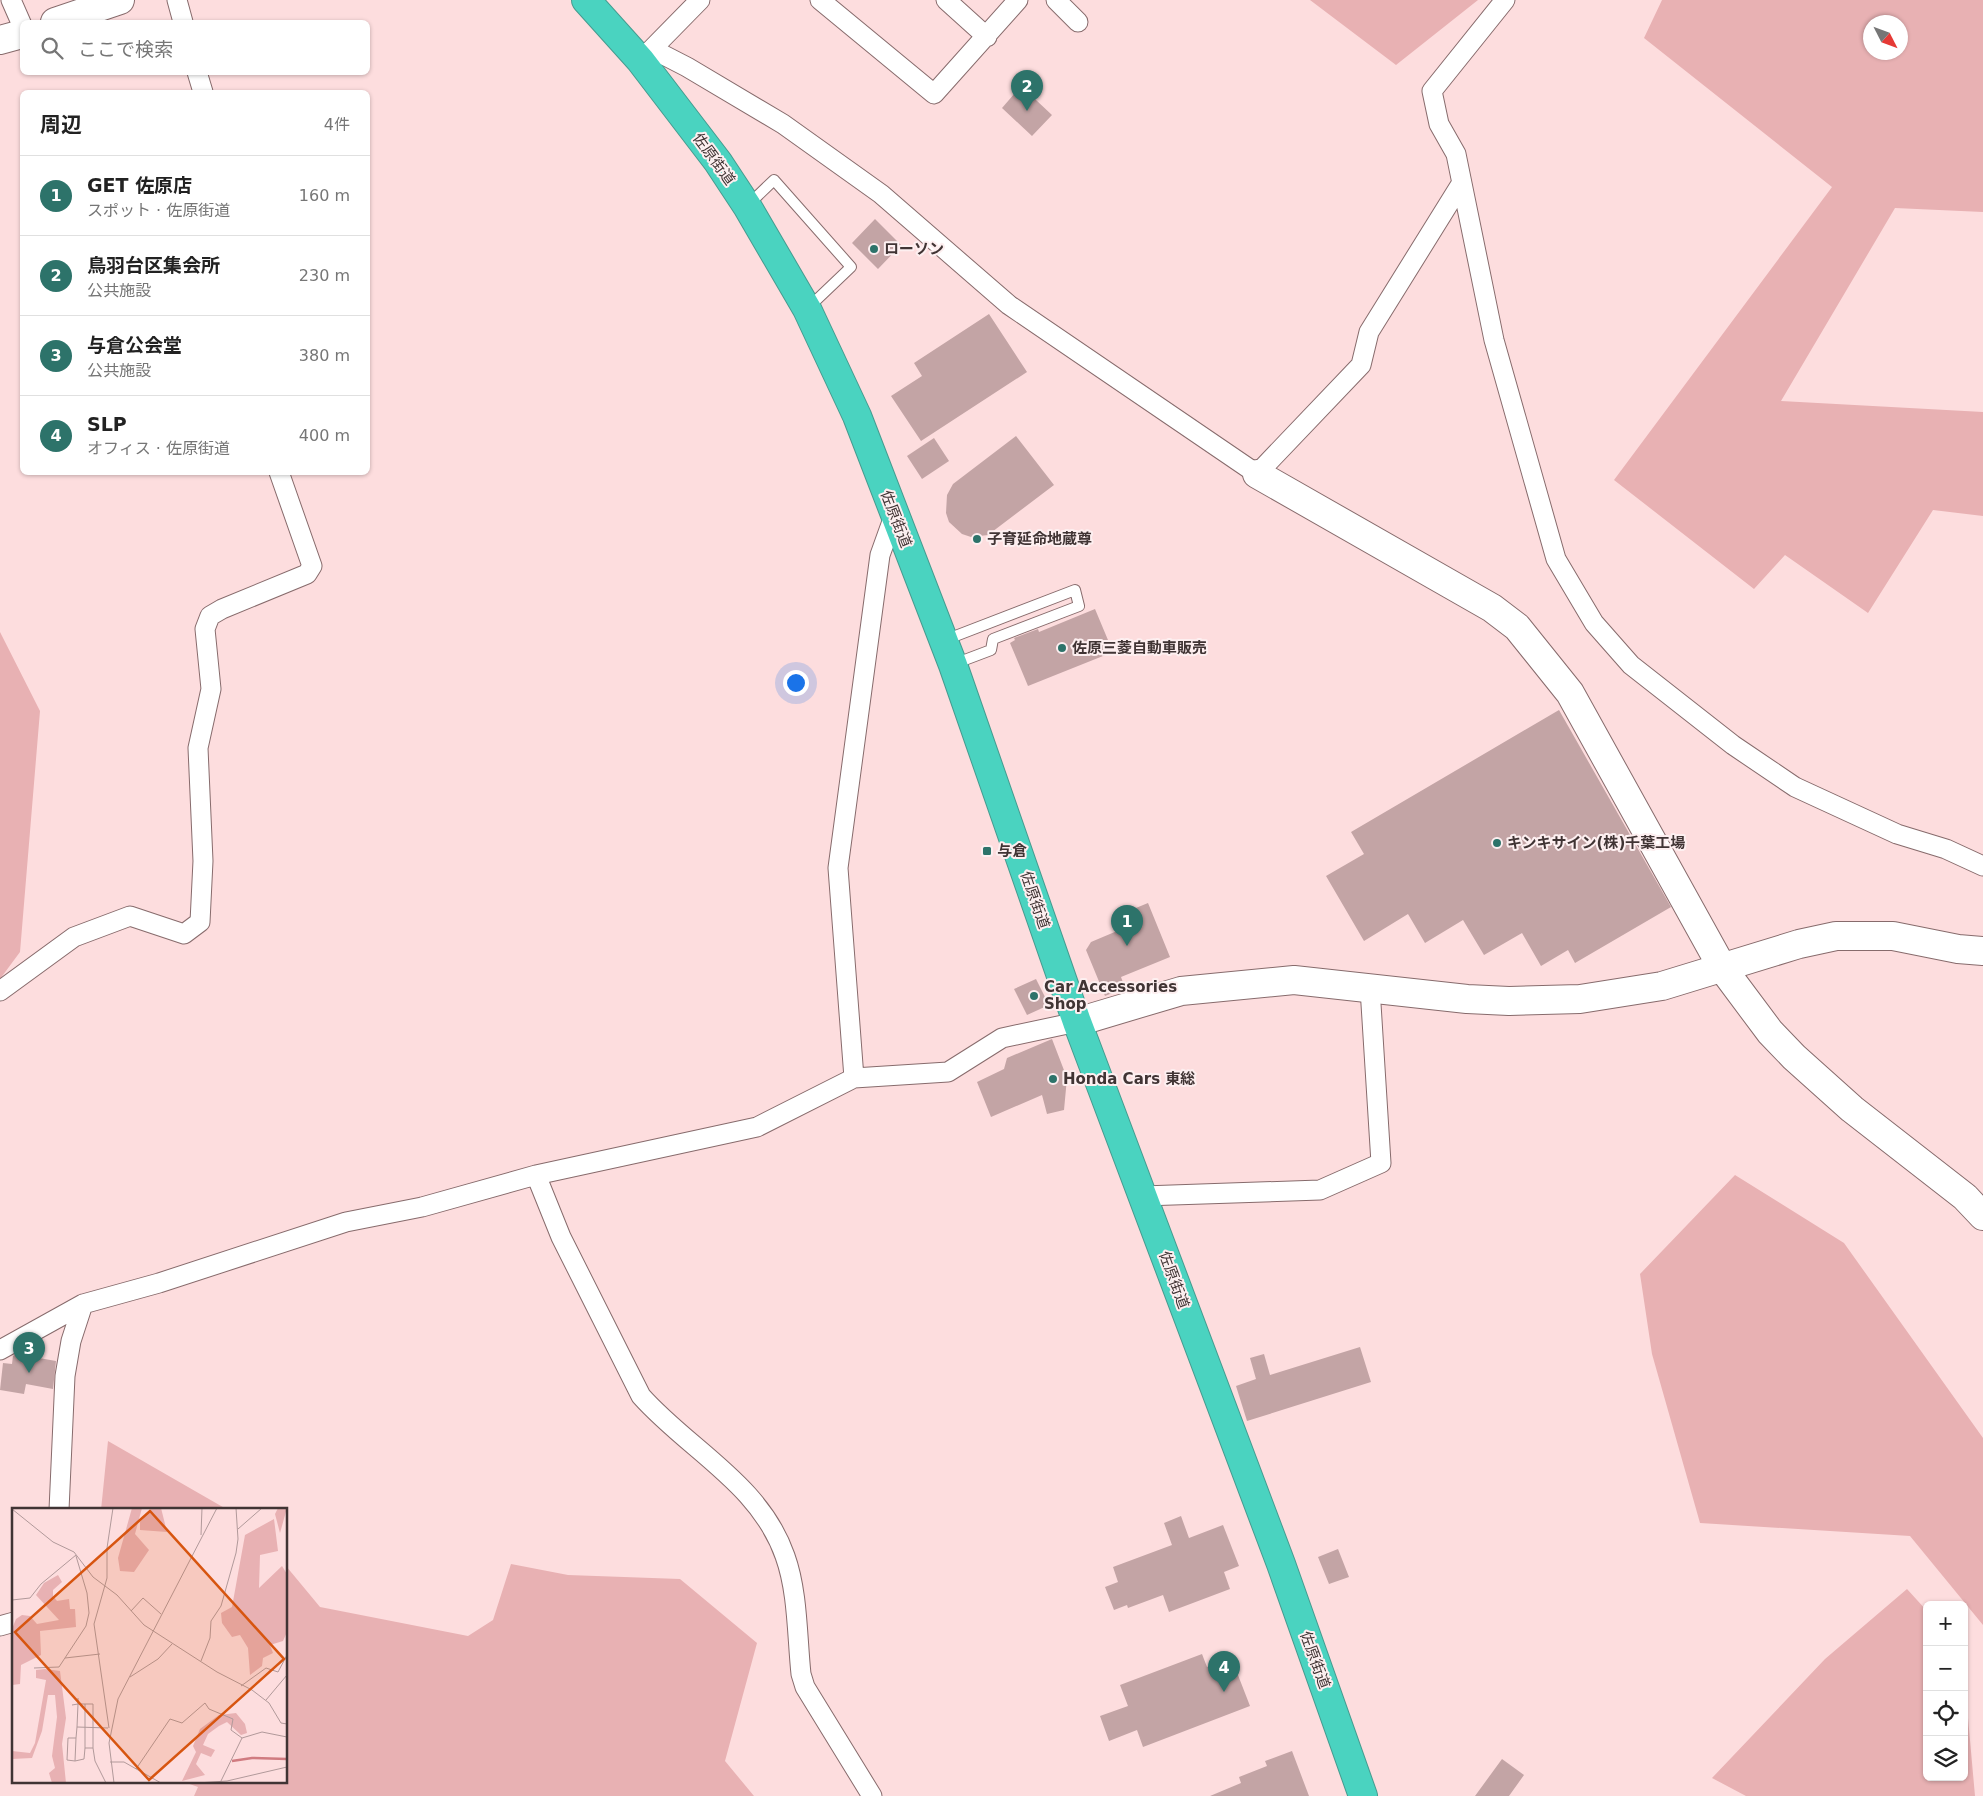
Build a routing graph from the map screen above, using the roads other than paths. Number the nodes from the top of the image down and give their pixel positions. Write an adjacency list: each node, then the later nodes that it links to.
1 (12, 0): 11 (street)
2 (120, 0): 12 (street)
3 (177, 0): 13 (street)
4 (586, 0): 18 (highway, 佐原街道)
5 (700, 0): 18 (street)
6 (820, 0): 16 (street)
7 (946, 0): 16 (street)
8 (1018, 0): 16 (street)
9 (1056, 0): 14 (street)
10 (1505, 0): 21 (street)
11 (20, 20)
12 (61, 20)
13 (182, 20)
14 (1078, 22)
15 (20, 35): 17 (street)
16 (987, 37)
17 (0, 40)
18 (646, 55): 22 (highway, 佐原街道); 24 (street)
19 (198, 75): 20 (street)
20 (202, 90)
21 (1462, 184): 24 (street); 28 (street)
22 (747, 206): 23 (highway, 佐原街道); 23 (lane)
23 (807, 309): 26 (highway, 佐原街道)
24 (1257, 474): 30 (street)
25 (280, 475): 32 (street)
26 (894, 516): 27 (highway, 佐原街道); 34 (street)
27 (949, 653): 27 (lane); 33 (highway, 佐原街道)
28 (1983, 866)
29 (1983, 951): 30 (street)
30 (1723, 969): 31 (street); 37 (street)
31 (1370, 988): 33 (street); 36 (street)
32 (0, 991)
33 (1077, 1022): 34 (street); 36 (highway, 佐原街道)
34 (854, 1078): 35 (street)
35 (536, 1175): 38 (street); 41 (street)
36 (1143, 1196): 42 (highway, 佐原街道)
37 (1983, 1216)
38 (83, 1304): 39 (street); 40 (street)
39 (0, 1350)
40 (59, 1508)
41 (872, 1796)
42 (1363, 1796)

